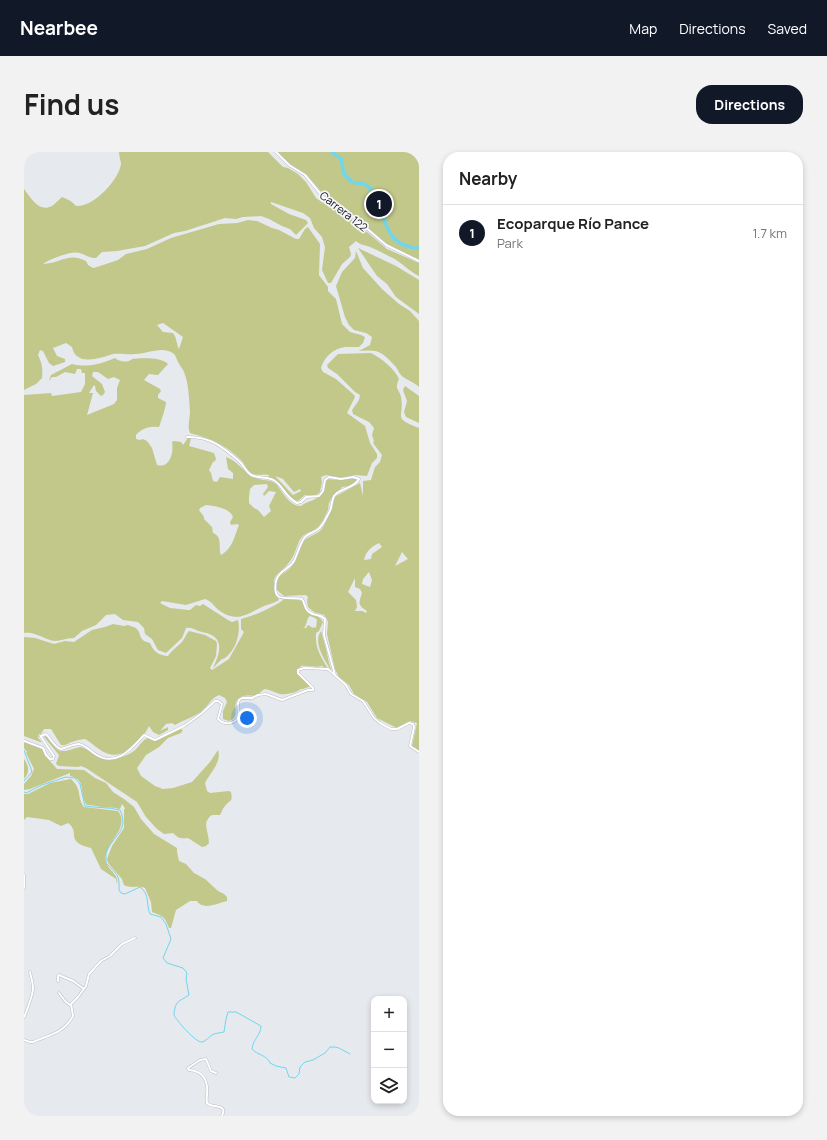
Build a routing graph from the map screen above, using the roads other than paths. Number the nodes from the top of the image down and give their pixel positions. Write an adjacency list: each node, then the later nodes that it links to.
1 (276, 152): 2 (street, Carrera 122)
2 (419, 261)
3 (187, 437): 4 (street)
4 (336, 676): 5 (street); 6 (street)
5 (24, 741)
6 (419, 752)
7 (24, 875): 8 (street)
8 (24, 888)
9 (135, 938): 12 (street)
10 (30, 972): 15 (street)
11 (58, 981): 12 (street)
12 (84, 989): 14 (street)
13 (59, 993): 14 (street)
14 (70, 1005): 16 (street)
15 (24, 1017)
16 (24, 1040)
17 (216, 1073): 18 (street)
18 (222, 1116)

